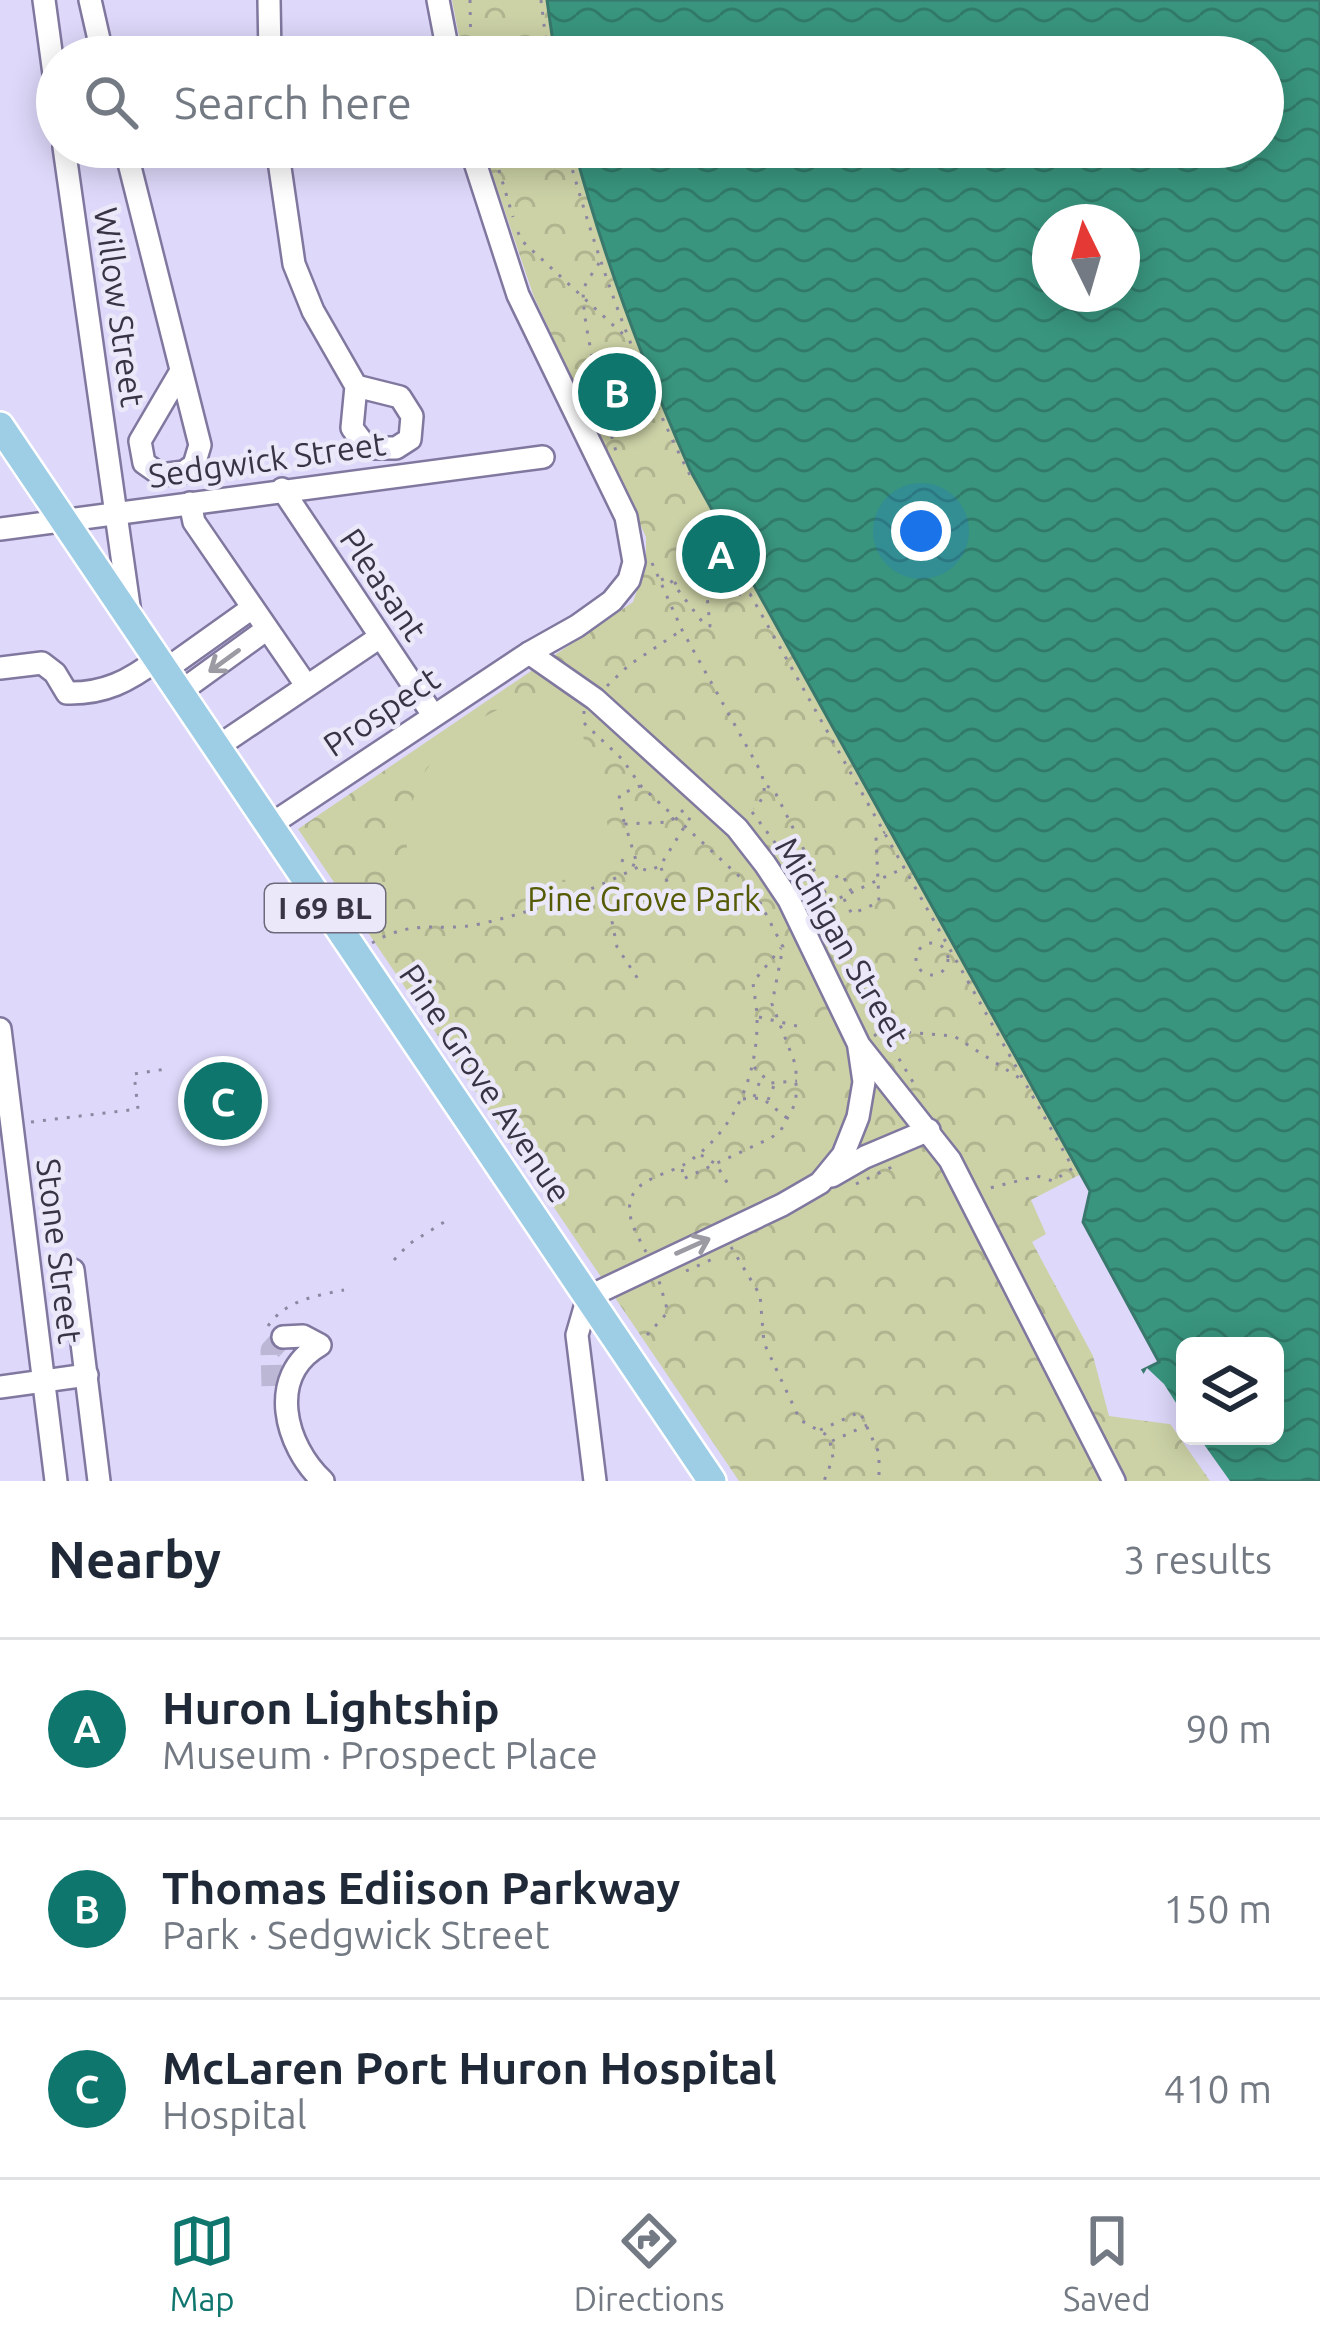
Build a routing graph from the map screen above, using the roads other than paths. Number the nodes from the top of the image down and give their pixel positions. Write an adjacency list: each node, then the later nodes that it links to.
1 (44, 0): 5 (street)
2 (90, 0): 6 (street)
3 (269, 0): 7 (street)
4 (438, 0): 8 (street)
5 (48, 36)
6 (99, 36)
7 (270, 36)
8 (445, 36)
9 (67, 168): 19 (street, Willow Street)
10 (130, 168): 13 (street)
11 (280, 168): 14 (street)
12 (477, 168): 26 (street, Prospect)
13 (181, 371)
14 (356, 386)
15 (0, 426): 20 (main road, Pine Grove Avenue / I 69 BL)
16 (543, 458): 17 (street, Sedgwick Street)
17 (282, 489): 18 (street, Sedgwick Street); 25 (street, Pleasant)
18 (190, 503): 19 (street, Sedgwick Street); 22 (street)
19 (115, 510): 20 (street, Sedgwick Street); 23 (street, Willow Street)
20 (63, 520): 21 (street, Sedgwick Street); 23 (main road, Pine Grove Avenue / I 69 BL)
21 (0, 529)
22 (252, 608): 24 (street); 28 (street)
23 (131, 619): 28 (main road, Pine Grove Avenue / I 69 BL)
24 (267, 629): 28 (street, one-way to 28); 29 (street)
25 (380, 637): 29 (street); 30 (street, Pleasant)
26 (529, 652): 30 (street, Prospect); 34 (street, Michigan Street)
27 (0, 668): 28 (street)
28 (168, 674): 31 (main road, Pine Grove Avenue / I 69 BL)
29 (306, 686): 31 (street)
30 (434, 715): 32 (street, Prospect)
31 (217, 747): 32 (main road, Pine Grove Avenue / I 69 BL)
32 (270, 825): 39 (main road, Pine Grove Avenue / I 69 BL)
33 (0, 1029): 35 (street, Stone Street)
34 (859, 1045): 36 (street, Michigan Street); 37 (street)
35 (5, 1109): 42 (street, Stone Street)
36 (928, 1130): 37 (street); 52 (street, Michigan Street)
37 (820, 1183): 39 (street, one-way to 37)
38 (73, 1270): 41 (street)
39 (588, 1297): 50 (street); 51 (main road, Pine Grove Avenue / I 69 BL)
40 (275, 1332): 45 (street)
41 (87, 1376): 42 (street); 48 (street)
42 (43, 1382): 44 (street); 47 (street, Stone Street)
43 (272, 1385): 45 (street)
44 (0, 1388)
45 (287, 1404): 49 (street)
46 (342, 1462): 49 (street)
47 (56, 1481)
48 (99, 1481)
49 (324, 1481)
50 (595, 1481)
51 (712, 1481)
52 (1114, 1481)

